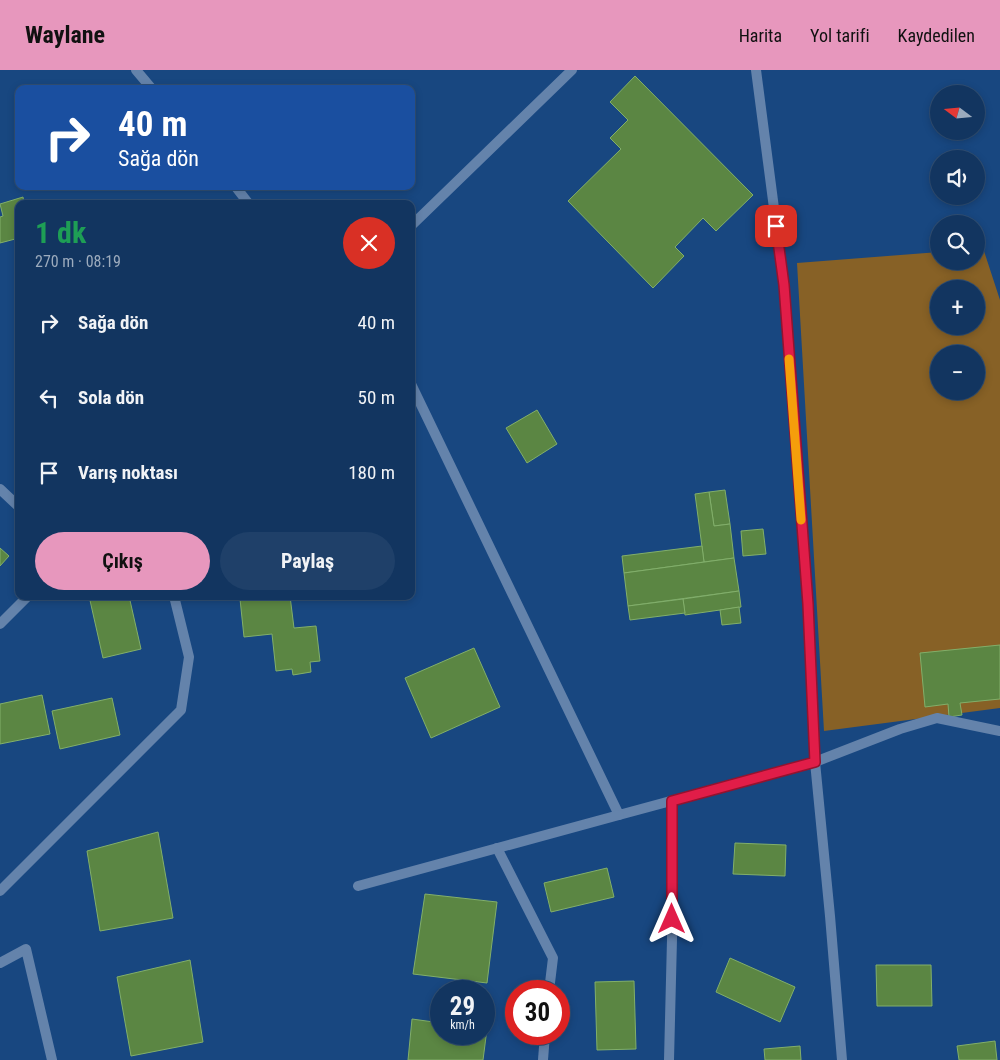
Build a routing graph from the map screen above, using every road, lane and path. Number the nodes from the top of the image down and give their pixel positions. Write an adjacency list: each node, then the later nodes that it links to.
1 (136, 70): 4 (street)
2 (572, 70): 7 (street)
3 (756, 70): 15 (street)
4 (149, 85)
5 (238, 190): 6 (street)
6 (247, 200)
7 (415, 222)
8 (415, 392): 17 (street)
9 (0, 489): 10 (street)
10 (15, 503)
11 (24, 600): 13 (street)
12 (175, 600): 20 (street)
13 (0, 624)
14 (1000, 731): 15 (street)
15 (815, 762): 16 (street); 27 (street)
16 (672, 801): 17 (street); 26 (street)
17 (620, 815): 18 (street)
18 (497, 848): 19 (street); 22 (street)
19 (358, 886)
20 (0, 891)
21 (0, 962): 24 (street)
22 (550, 980)
23 (544, 1045): 25 (street)
24 (52, 1060)
25 (543, 1060)
26 (669, 1060)
27 (842, 1060)

